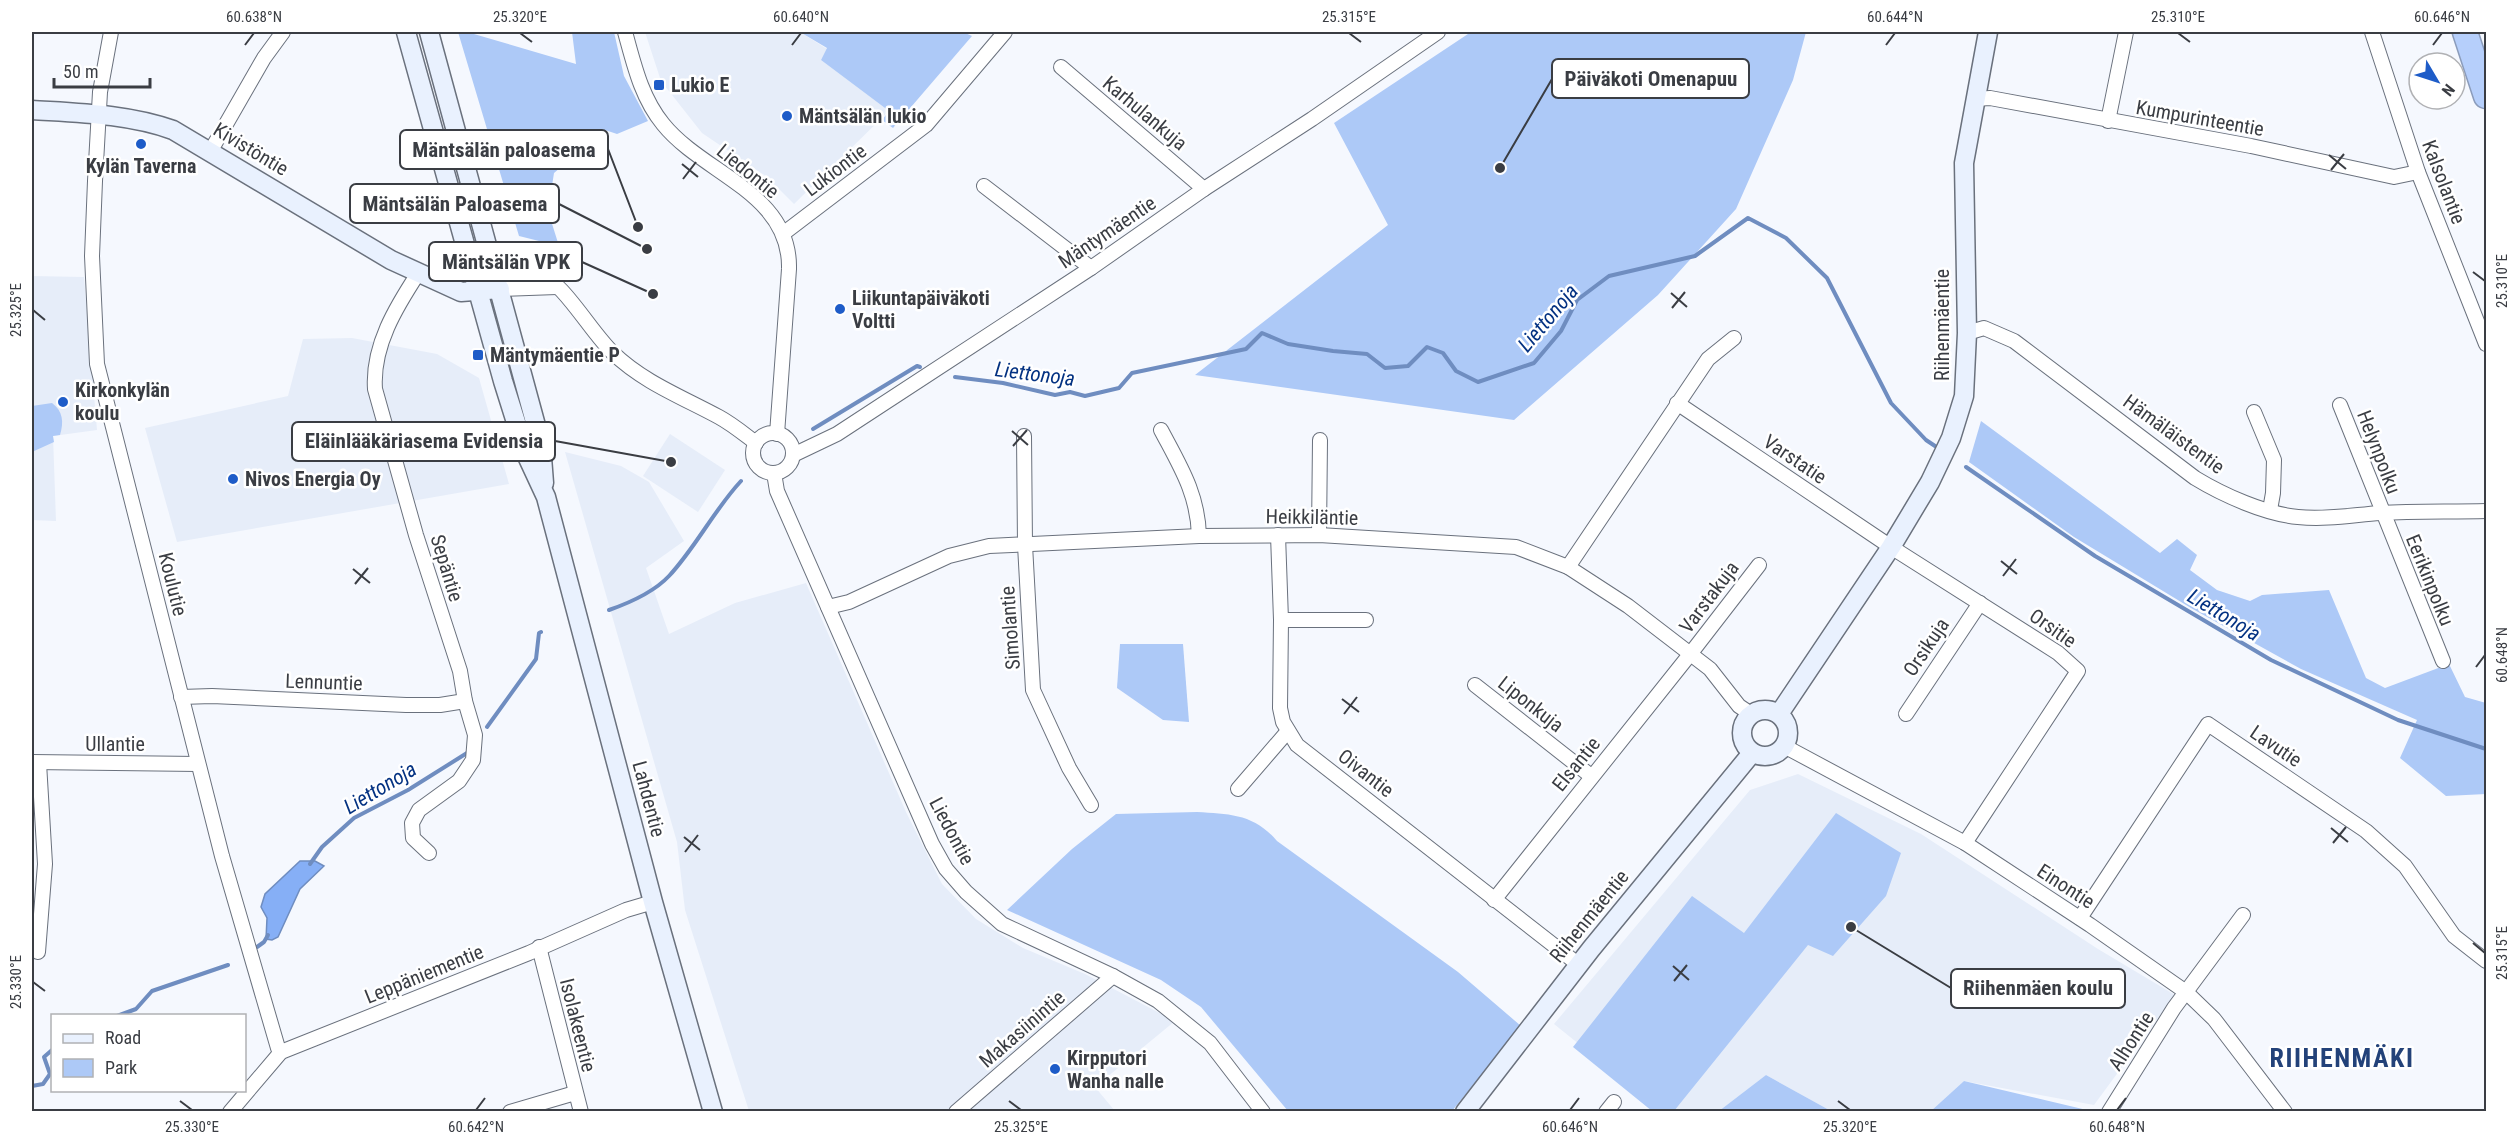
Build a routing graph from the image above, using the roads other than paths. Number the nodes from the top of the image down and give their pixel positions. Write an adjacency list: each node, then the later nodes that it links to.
1 (111, 32): 16 (street, Koulutie)
2 (283, 32): 18 (street)
3 (406, 32): 25 (main road, Lahdentie)
4 (429, 32): 23 (main road, Lahdentie)
5 (625, 32): 22 (street, Liedontie)
6 (1005, 32): 22 (street, Lukiontie)
7 (1438, 32): 21 (street, Mäntymäentie)
8 (1988, 32): 14 (main road, Riihenmäentie)
9 (2126, 32): 17 (street)
10 (2372, 32): 19 (street, Kalsolantie)
11 (2465, 32): 13 (highway)
12 (1061, 67): 21 (street, Karhulankuja)
13 (2487, 96)
14 (1975, 99): 17 (street, Kumpurinteentie); 30 (main road, Riihenmäentie)
15 (32, 110): 16 (main road, Kivistöntie)
16 (100, 115): 18 (main road, Kivistöntie); 61 (street, Koulutie)
17 (2108, 121): 19 (street, Kumpurinteentie)
18 (210, 152): 26 (main road, Kivistöntie)
19 (2418, 172): 32 (street, Kalsolantie)
20 (984, 186): 24 (street)
21 (1204, 189): 24 (street, Mäntymäentie)
22 (784, 233): 37 (street, Liedontie)
23 (494, 266): 25 (main road); 27 (street); 28 (main road, Lahdentie)
24 (1091, 268): 41 (street, Mäntymäentie)
25 (472, 270): 26 (main road); 29 (main road, Lahdentie)
26 (425, 274): 29 (main road, Kivistöntie); 62 (street, Sepäntie)
27 (557, 287): 28 (street); 40 (street)
28 (500, 289): 29 (main road, Kivistöntie); 43 (main road, Lahdentie)
29 (478, 291): 43 (main road, Lahdentie)
30 (1967, 333): 44 (street, Hämäläistentie); 51 (main road, Riihenmäentie)
31 (1734, 338): 33 (street)
32 (2487, 344)
33 (1677, 403): 51 (street, Varstatie); 53 (street)
34 (2340, 405): 46 (street, Helynpolku)
35 (2254, 412): 44 (street)
36 (1161, 430): 49 (street)
37 (777, 434): 40 (street); 41 (street)
38 (1024, 436): 50 (street, Simolantie)
39 (1320, 440): 48 (street)
40 (756, 443): 42 (street)
41 (793, 455): 42 (street)
42 (774, 473): 55 (street, Liedontie)
43 (546, 496): 77 (main road, Lahdentie)
44 (2270, 510): 46 (street, Hämäläistentie)
45 (2487, 511): 46 (street, Hämäläistentie)
46 (2382, 513): 59 (street, Eerikinpolku)
47 (1278, 535): 48 (street, Heikkiläntie); 49 (street, Heikkiläntie); 56 (street, Oivantie)
48 (1319, 535): 53 (street, Heikkiläntie)
49 (1199, 536): 50 (street, Heikkiläntie)
50 (1024, 545): 55 (street, Heikkiläntie); 73 (street, Simolantie)
51 (1891, 547): 54 (street, Orsitie); 64 (main road, Riihenmäentie)
52 (1759, 565): 58 (street, Varstakuja)
53 (1568, 567): 58 (street, Heikkiläntie)
54 (1980, 603): 65 (street, Orsikuja); 74 (street, Orsitie)
55 (828, 607): 84 (street, Liedontie)
56 (1281, 620): 57 (street); 66 (street, Oivantie)
57 (1366, 620)
58 (1691, 653): 63 (street, Heikkiläntie); 71 (street, Elsantie)
59 (2443, 661)
60 (1475, 685): 71 (street, Liponkuja)
61 (181, 697): 62 (street, Lennuntie); 70 (street, Koulutie)
62 (465, 701): 75 (street, Sepäntie)
63 (1751, 714): 64 (main road); 68 (main road)
64 (1779, 714): 67 (main road)
65 (1906, 714)
66 (1288, 730): 72 (street); 76 (street, Oivantie)
67 (1784, 746): 68 (main road); 74 (street, Einontie)
68 (1752, 753): 83 (main road, Riihenmäentie)
69 (35, 763): 70 (street, Ullantie); 81 (street)
70 (198, 764): 86 (street, Koulutie)
71 (1591, 776): 76 (street, Elsantie)
72 (1238, 789)
73 (1091, 805)
74 (1965, 843): 79 (street, Einontie)
75 (429, 853)
76 (1494, 900): 83 (street, Oivantie)
77 (653, 902): 80 (street, Leppäniementie); 91 (main road, Lahdentie)
78 (2243, 915): 85 (street, Alhontie)
79 (2080, 918): 82 (street, Lavutie); 85 (street, Einontie)
80 (539, 947): 86 (street, Leppäniementie); 87 (street, Isolakeentie)
81 (38, 952)
82 (2487, 961)
83 (1579, 965): 94 (main road, Riihenmäentie)
84 (1113, 976): 92 (street, Makasiinintie); 93 (street, Liedontie)
85 (2186, 992): 95 (street, Alhontie); 96 (street, Einontie)
86 (281, 1052): 88 (street, Leppäniementie)
87 (575, 1093): 89 (street); 90 (street, Isolakeentie)
88 (230, 1112)
89 (510, 1112)
90 (582, 1112)
91 (712, 1112)
92 (956, 1112)
93 (1263, 1112)
94 (1465, 1112)
95 (2109, 1112)
96 (2285, 1112)

